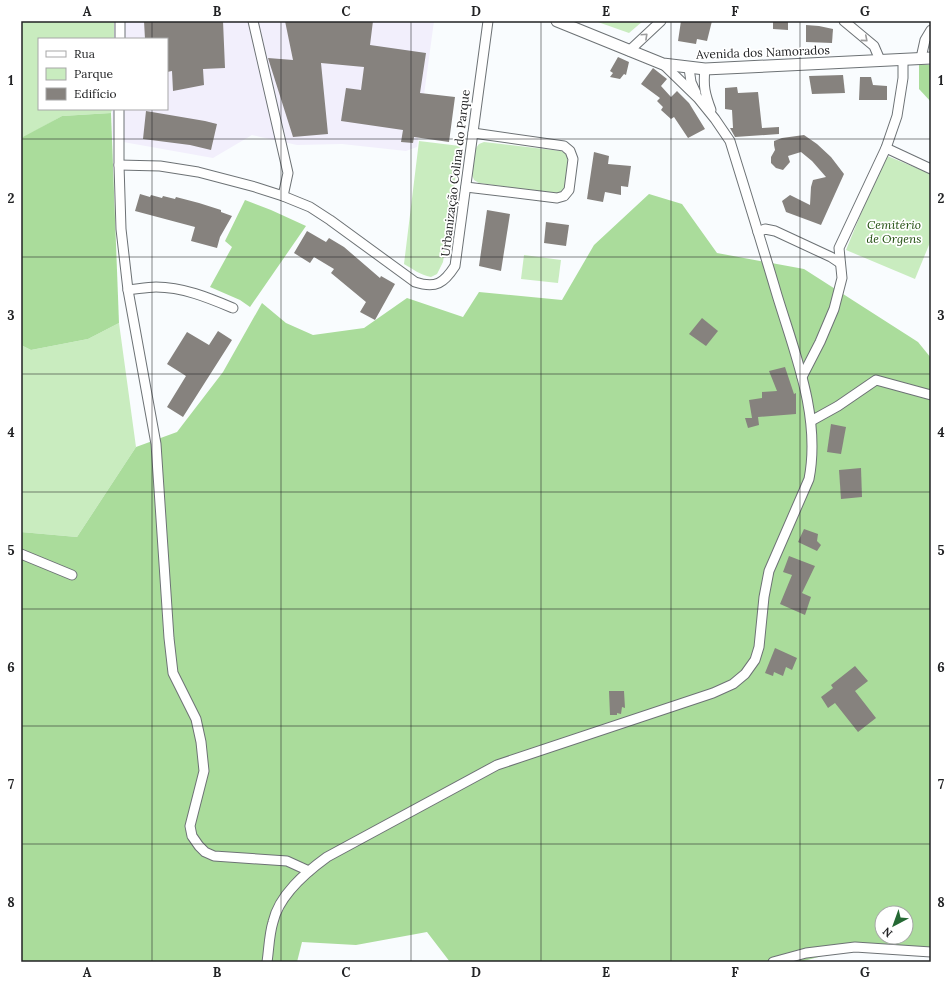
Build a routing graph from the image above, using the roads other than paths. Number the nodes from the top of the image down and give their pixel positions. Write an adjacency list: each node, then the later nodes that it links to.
1 (120, 21): 8 (street)
2 (253, 21): 24 (street)
3 (488, 21): 19 (street, Urbanização Colina do Parque)
4 (557, 21): 9 (street, Avenida dos Namorados)
5 (661, 21): 9 (street, one-way to 5)
6 (844, 21): 12 (street, one-way to 12)
7 (931, 30): 10 (street)
8 (120, 38)
9 (629, 51): 13 (street, Avenida dos Namorados)
10 (926, 58): 11 (street, Avenida dos Namorados)
11 (903, 59): 12 (street, Avenida dos Namorados); 20 (street)
12 (880, 60): 15 (street, Avenida dos Namorados)
13 (663, 64): 14 (street, Avenida dos Namorados); 16 (street)
14 (689, 68): 15 (street, Avenida dos Namorados); 16 (street)
15 (705, 69): 18 (street)
16 (698, 98): 18 (street)
17 (120, 110): 21 (street)
18 (715, 119): 25 (street)
19 (473, 133): 23 (street, Urbanização Colina do Parque); 23 (street)
20 (886, 148): 22 (street); 26 (street)
21 (119, 165): 24 (street, Urbanização Colina do Parque); 27 (street)
22 (931, 169)
23 (466, 187): 24 (street, Urbanização Colina do Parque)
24 (282, 196)
25 (758, 232): 26 (street); 29 (street)
26 (840, 263): 29 (street)
27 (128, 290): 28 (street); 34 (street)
28 (233, 308)
29 (802, 377): 31 (street)
30 (931, 395): 31 (street)
31 (811, 421): 34 (street)
32 (21, 554): 33 (street)
33 (72, 575)
34 (308, 871): 36 (street)
35 (931, 952): 37 (street)
36 (267, 962)
37 (773, 962)

